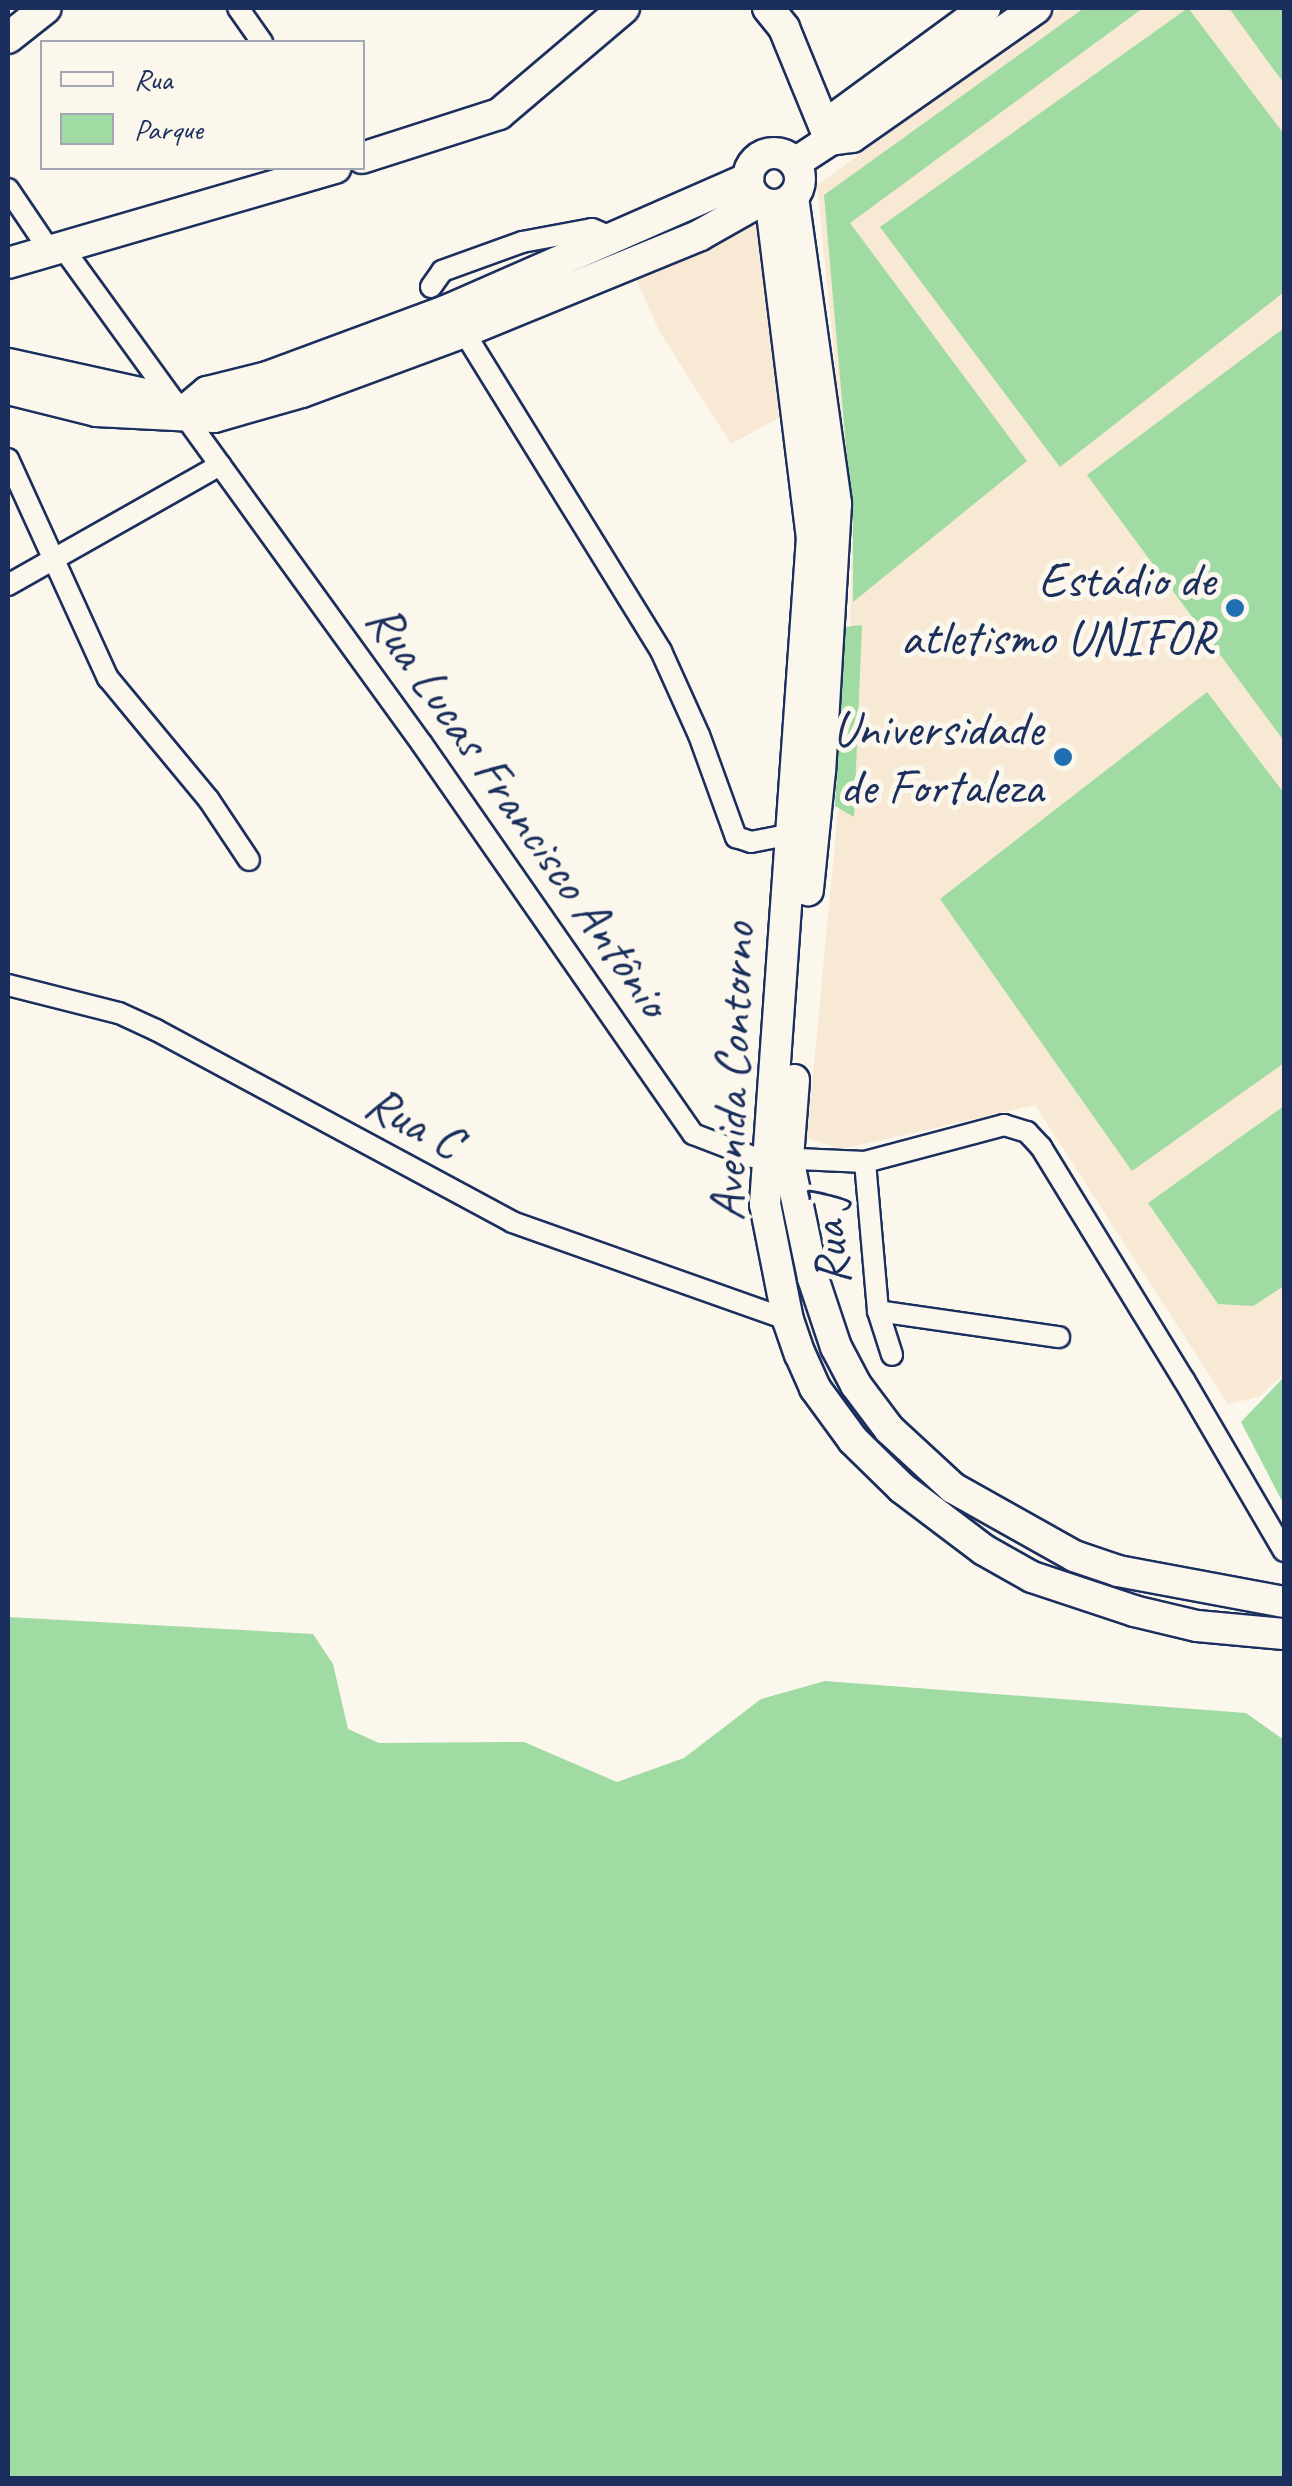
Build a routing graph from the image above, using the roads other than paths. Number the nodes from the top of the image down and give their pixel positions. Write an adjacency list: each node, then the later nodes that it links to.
1 (46, 8): 7 (street)
2 (238, 8): 8 (street)
3 (768, 8): 9 (street)
4 (985, 8): 9 (street)
5 (1036, 8): 9 (street)
6 (619, 9): 10 (street)
7 (8, 38)
8 (261, 40)
9 (830, 140): 11 (street)
10 (365, 157)
11 (795, 163): 14 (street); 14 (street)
12 (329, 170): 16 (street)
13 (8, 189): 16 (street, Rua Lucas Francisco Antônio)
14 (768, 196): 19 (street); 22 (street); 27 (street, Avenida Contorno); 30 (street, Avenida Contorno)
15 (611, 237): 18 (street)
16 (56, 250): 17 (street); 22 (street, Rua Lucas Francisco Antônio)
17 (8, 263)
18 (431, 287)
19 (464, 332): 22 (street); 27 (street)
20 (8, 364): 22 (street)
21 (8, 390): 22 (street)
22 (182, 413): 24 (street, Rua Lucas Francisco Antônio)
23 (8, 459): 25 (street)
24 (220, 464): 25 (street); 30 (street, Rua Lucas Francisco Antônio)
25 (52, 558): 26 (street); 28 (street)
26 (8, 585)
27 (792, 834): 30 (street, Avenida Contorno)
28 (248, 860)
29 (8, 985): 33 (street, Rua C)
30 (777, 1158): 31 (street, Rua Lucas Francisco Antônio); 33 (street, Avenida Contorno); 37 (street, Avenida Contorno)
31 (865, 1162): 32 (street, Rua J); 36 (street, Rua Lucas Francisco Antônio)
32 (878, 1311): 34 (street); 35 (street, Rua J)
33 (788, 1320): 38 (street, Avenida Contorno)
34 (1059, 1337)
35 (892, 1355)
36 (1284, 1551)
37 (1284, 1602)
38 (1284, 1634)

